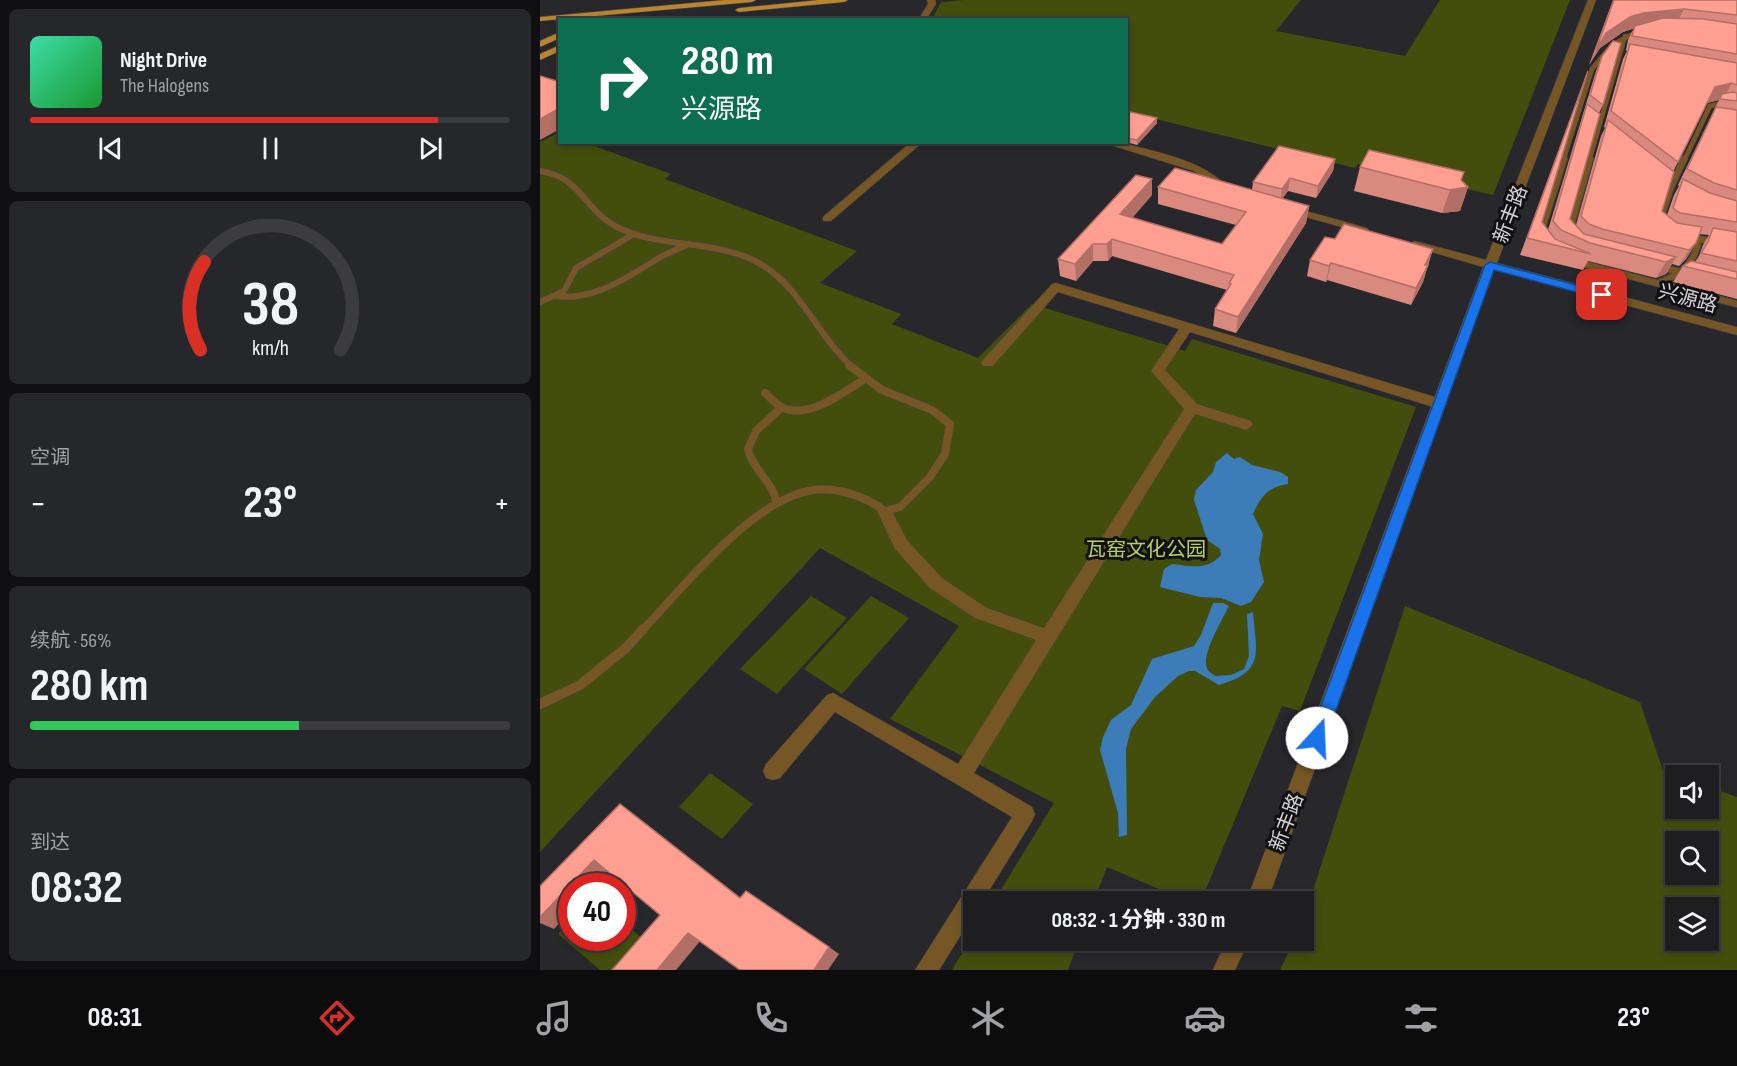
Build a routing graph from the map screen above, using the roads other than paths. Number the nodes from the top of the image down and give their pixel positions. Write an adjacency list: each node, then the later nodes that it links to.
1 (657, 0): 8 (main road)
2 (752, 0): 8 (main road)
3 (844, 0): 8 (main road)
4 (931, 0): 10 (street)
5 (1592, 0): 51 (street, 新丰路)
6 (621, 2): 7 (main road)
7 (600, 14): 8 (main road); 9 (main road); 11 (main road)
8 (635, 15)
9 (593, 18)
10 (923, 18)
11 (540, 19)
12 (558, 27): 14 (main road)
13 (1648, 27): 16 (lane)
14 (548, 29)
15 (558, 35): 17 (main road)
16 (1625, 36): 19 (lane); 20 (lane)
17 (540, 44)
18 (558, 48): 22 (main road)
19 (1603, 51): 20 (lane); 24 (lane)
20 (1619, 54): 21 (lane); 29 (lane)
21 (1630, 56)
22 (540, 57)
23 (1737, 106): 26 (lane)
24 (1578, 112): 25 (lane); 45 (lane)
25 (1586, 118)
26 (1706, 118): 27 (lane); 36 (lane)
27 (1716, 120)
28 (1593, 123): 29 (lane)
29 (1599, 129): 30 (lane); 43 (lane)
30 (1608, 136)
31 (916, 144): 39 (street)
32 (1113, 144): 35 (street)
33 (540, 171): 41 (lane)
34 (1662, 180): 36 (lane)
35 (1198, 185)
36 (1671, 187): 37 (lane); 40 (lane)
37 (1678, 192)
38 (1276, 206): 42 (street)
39 (827, 219)
40 (1658, 226)
41 (634, 234): 49 (lane); 56 (lane)
42 (1377, 234)
43 (1568, 234)
44 (1679, 236): 46 (lane)
45 (1540, 238)
46 (1699, 239): 48 (lane); 53 (lane)
47 (1400, 240): 51 (street, 兴源路)
48 (1718, 242)
49 (688, 244): 56 (lane); 62 (lane)
50 (1570, 260): 55 (lane)
51 (1490, 265): 60 (street, 兴源路); 64 (street, 新丰路)
52 (1651, 265): 53 (lane)
53 (1684, 273): 54 (lane); 55 (lane)
54 (1695, 276)
55 (1657, 284): 58 (lane)
56 (553, 296): 57 (lane)
57 (540, 302)
58 (1737, 304)
59 (1187, 327): 61 (street); 64 (street); 66 (street)
60 (1737, 331)
61 (988, 363)
62 (865, 379): 65 (lane); 69 (lane)
63 (765, 393): 65 (lane)
64 (1440, 404): 74 (street, 新丰路)
65 (782, 407): 68 (lane)
66 (1192, 408): 67 (street); 70 (street)
67 (1246, 425)
68 (776, 504): 69 (lane); 71 (lane)
69 (885, 511): 70 (street)
70 (1048, 637): 73 (street)
71 (540, 704)
72 (773, 771): 73 (street)
73 (961, 776): 76 (street)
74 (1260, 891)
75 (1233, 951): 77 (street)
76 (926, 970)
77 (1224, 970)

